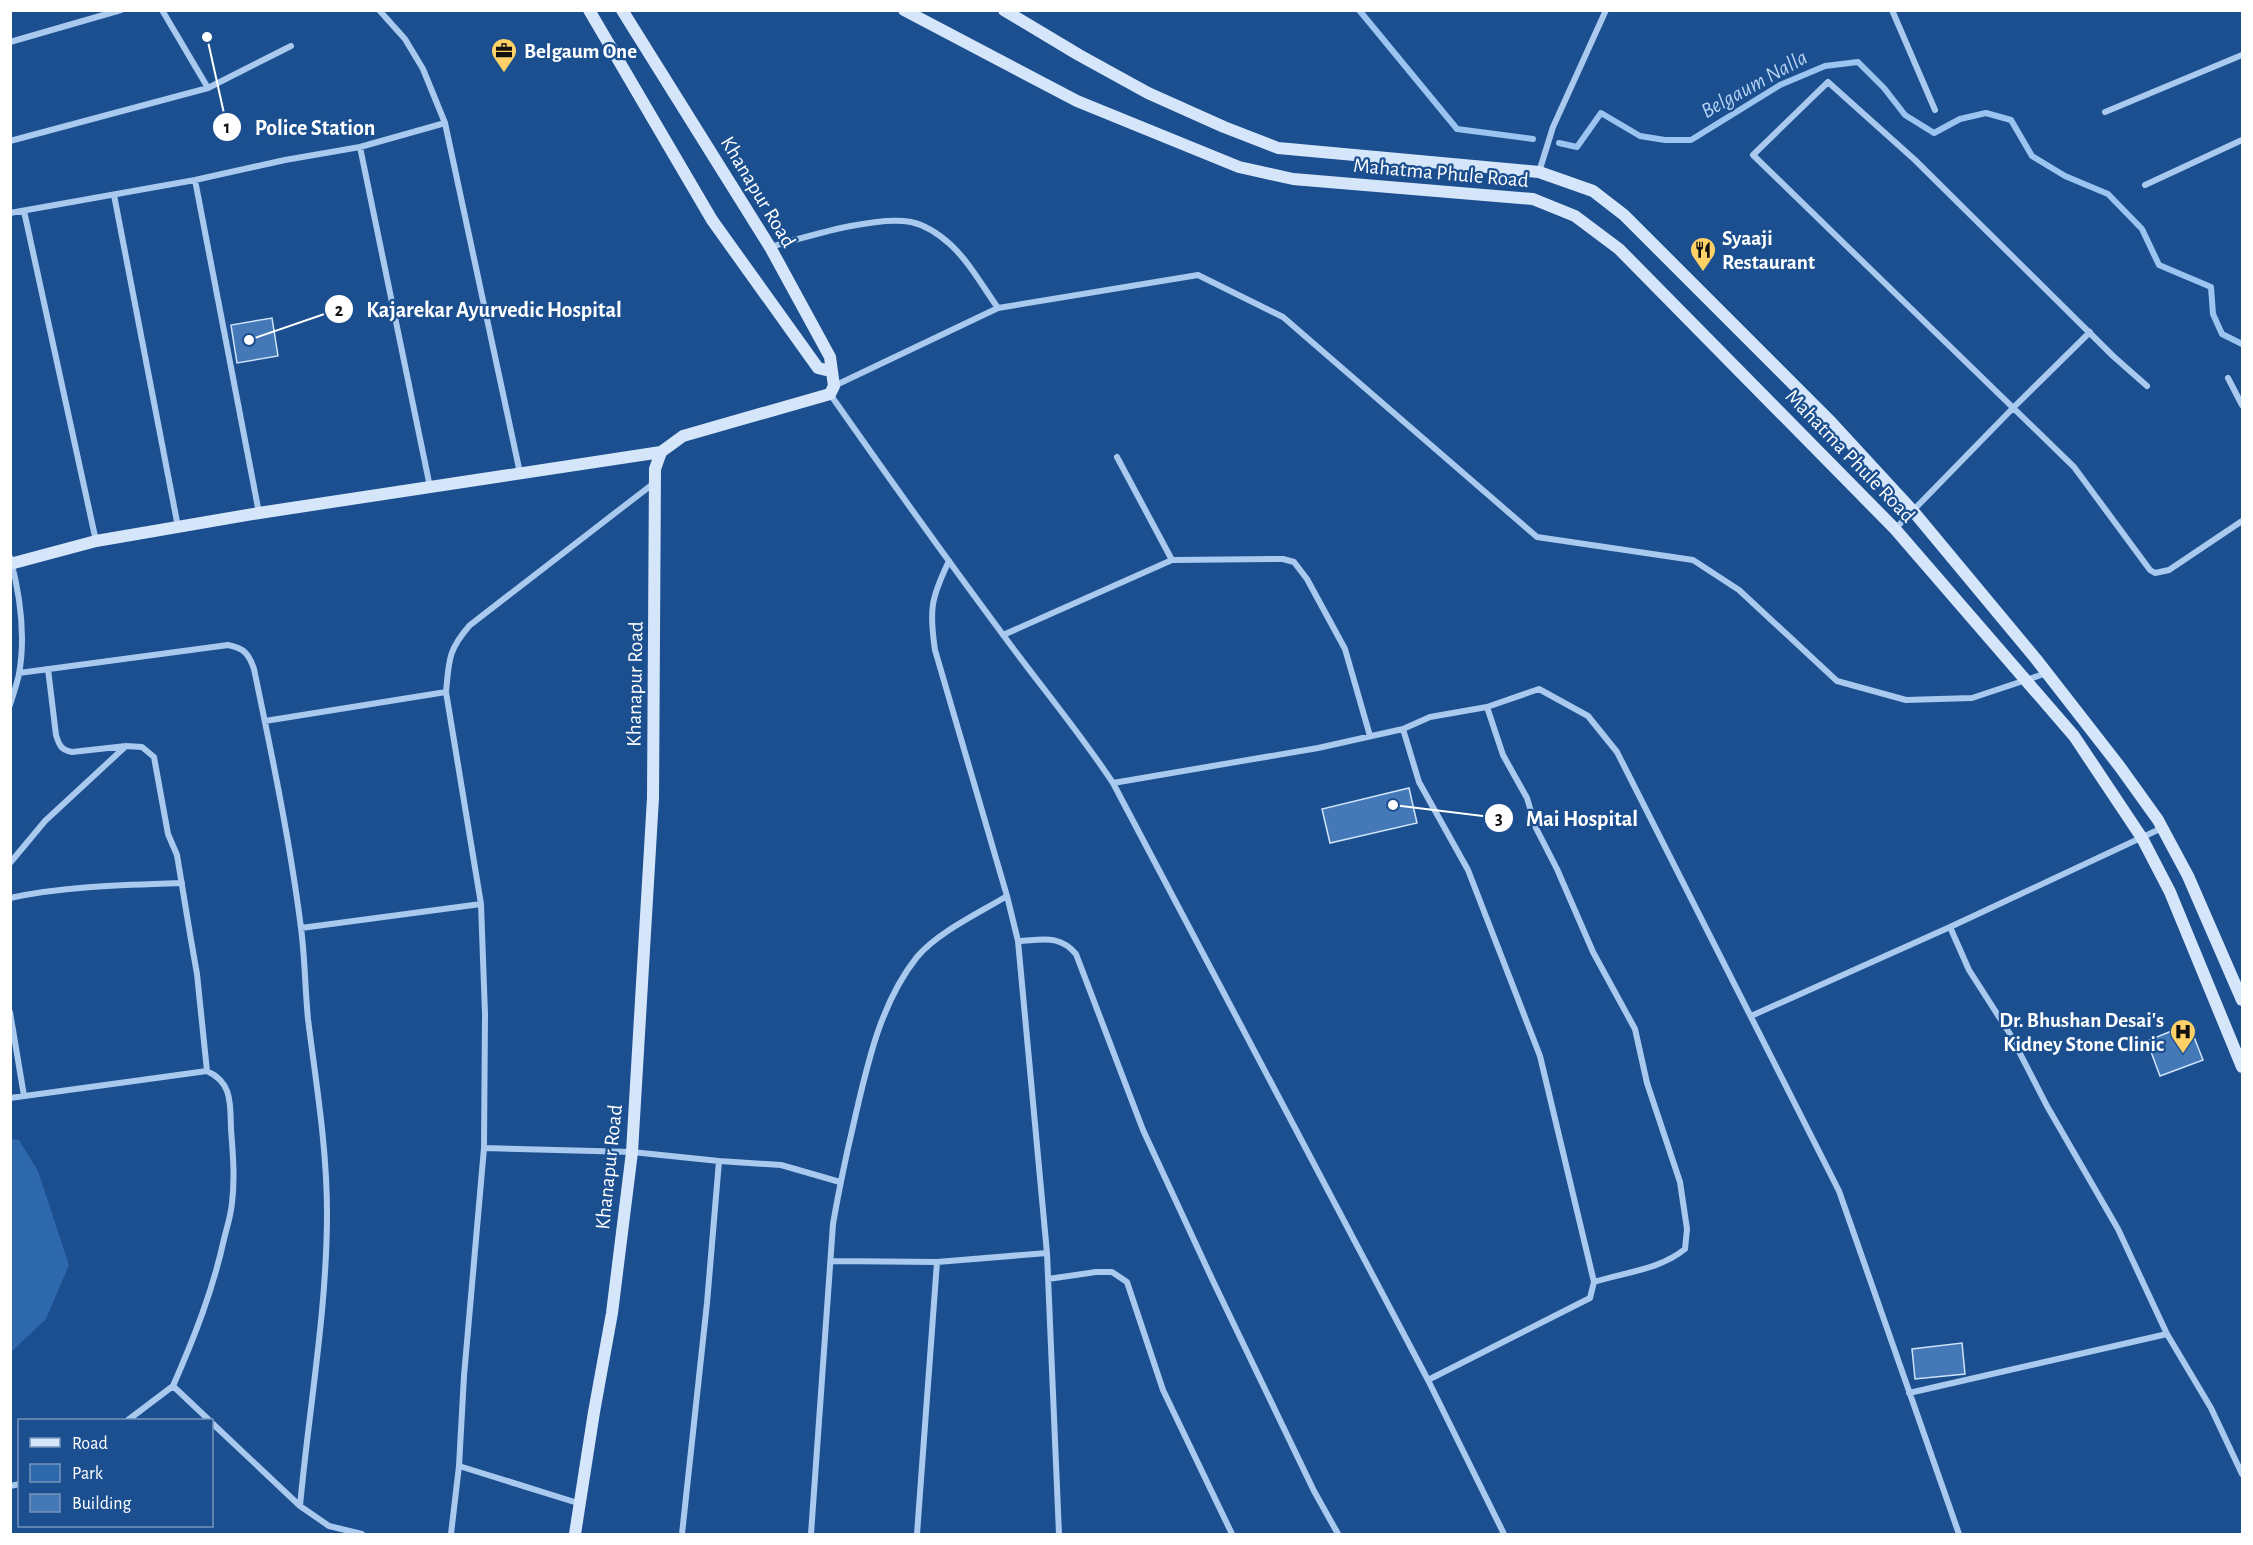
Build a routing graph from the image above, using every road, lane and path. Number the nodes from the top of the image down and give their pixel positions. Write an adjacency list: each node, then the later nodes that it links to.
1 (121, 10): 10 (street)
2 (162, 10): 13 (street)
3 (379, 10): 16 (street)
4 (589, 10): 29 (main road)
5 (622, 10): 26 (main road, Khanapur Road)
6 (904, 10): 44 (main road, Mahatma Phule Road)
7 (1004, 10): 20 (main road, Mahatma Phule Road)
8 (1606, 10): 20 (street)
9 (1892, 10): 14 (street)
10 (10, 42)
11 (291, 46): 13 (street)
12 (2242, 55): 15 (street)
13 (208, 88): 18 (street)
14 (1935, 110)
15 (2105, 112)
16 (445, 123): 19 (street); 37 (street)
17 (2242, 140): 22 (street)
18 (10, 141)
19 (360, 147): 21 (street); 39 (street)
20 (1539, 172): 40 (main road, Mahatma Phule Road)
21 (195, 180): 23 (street); 41 (street)
22 (2145, 184)
23 (114, 195): 24 (street); 43 (street)
24 (24, 211): 25 (street); 45 (street)
25 (10, 213)
26 (770, 247): 27 (street); 29 (main road, Khanapur Road)
27 (998, 308): 32 (street); 53 (street)
28 (2091, 332): 31 (street); 34 (street); 34 (street)
29 (830, 371): 32 (main road, Khanapur Road)
30 (2228, 378): 33 (street)
31 (2147, 386)
32 (832, 390): 35 (main road); 48 (street)
33 (2242, 405)
34 (2013, 408): 40 (street); 42 (street)
35 (661, 452): 37 (main road); 38 (main road, Khanapur Road)
36 (1117, 457): 46 (street)
37 (520, 473): 39 (main road)
38 (654, 483): 54 (street); 80 (main road, Khanapur Road)
39 (430, 487): 41 (main road)
40 (1913, 511): 44 (street); 52 (main road, Mahatma Phule Road)
41 (259, 513): 43 (main road)
42 (2242, 521)
43 (178, 527): 45 (main road)
44 (1895, 529): 53 (main road, Mahatma Phule Road)
45 (96, 541): 47 (main road)
46 (1172, 560): 49 (street); 59 (street)
47 (11, 561): 51 (street)
48 (948, 561): 49 (street); 66 (street)
49 (1003, 635): 61 (street)
50 (48, 669): 51 (street); 57 (street); 60 (street)
51 (19, 673): 55 (street)
52 (2047, 673): 53 (street); 62 (main road, Mahatma Phule Road)
53 (2025, 681): 63 (main road, Mahatma Phule Road)
54 (446, 692): 57 (street); 68 (street)
55 (10, 705)
56 (1487, 707): 58 (street); 74 (street); 87 (street)
57 (265, 721): 70 (street)
58 (1403, 729): 59 (street); 87 (street)
59 (1370, 736): 61 (street)
60 (126, 746): 64 (street); 65 (street)
61 (1113, 783): 89 (street)
62 (2162, 827): 63 (street); 72 (main road, Mahatma Phule Road)
63 (2142, 838): 69 (street); 75 (main road, Mahatma Phule Road)
64 (10, 863)
65 (182, 882): 67 (street); 76 (street)
66 (1007, 896): 71 (street); 82 (street)
67 (10, 898)
68 (481, 904): 70 (street); 79 (street)
69 (1950, 927): 74 (street); 88 (street)
70 (301, 928): 98 (street)
71 (1018, 941): 83 (street); 107 (street)
72 (2242, 1000)
73 (10, 1012): 77 (street)
74 (1751, 1016): 91 (street)
75 (2242, 1067)
76 (207, 1071): 77 (street); 90 (street)
77 (24, 1096): 78 (street)
78 (10, 1098)
79 (484, 1148): 80 (street); 95 (street)
80 (632, 1152): 81 (street); 97 (main road, Khanapur Road)
81 (719, 1161): 82 (street); 102 (street)
82 (840, 1182): 84 (street)
83 (1047, 1252): 85 (street); 86 (street)
84 (831, 1261): 85 (street); 103 (street)
85 (937, 1262): 104 (street)
86 (1048, 1279): 105 (street); 106 (street)
87 (1593, 1282): 89 (street)
88 (2167, 1334): 91 (street); 96 (street)
89 (1428, 1380): 108 (street)
90 (173, 1386): 92 (street); 93 (street)
91 (1909, 1393): 109 (street)
92 (129, 1419)
93 (207, 1419)
94 (213, 1425): 98 (street)
95 (459, 1466): 97 (street); 100 (street)
96 (2242, 1474)
97 (581, 1504): 101 (main road, Khanapur Road)
98 (300, 1506): 99 (street)
99 (362, 1534)
100 (451, 1534)
101 (575, 1534)
102 (682, 1534)
103 (811, 1534)
104 (917, 1534)
105 (1059, 1534)
106 (1232, 1534)
107 (1338, 1534)
108 (1504, 1534)
109 (1959, 1534)

